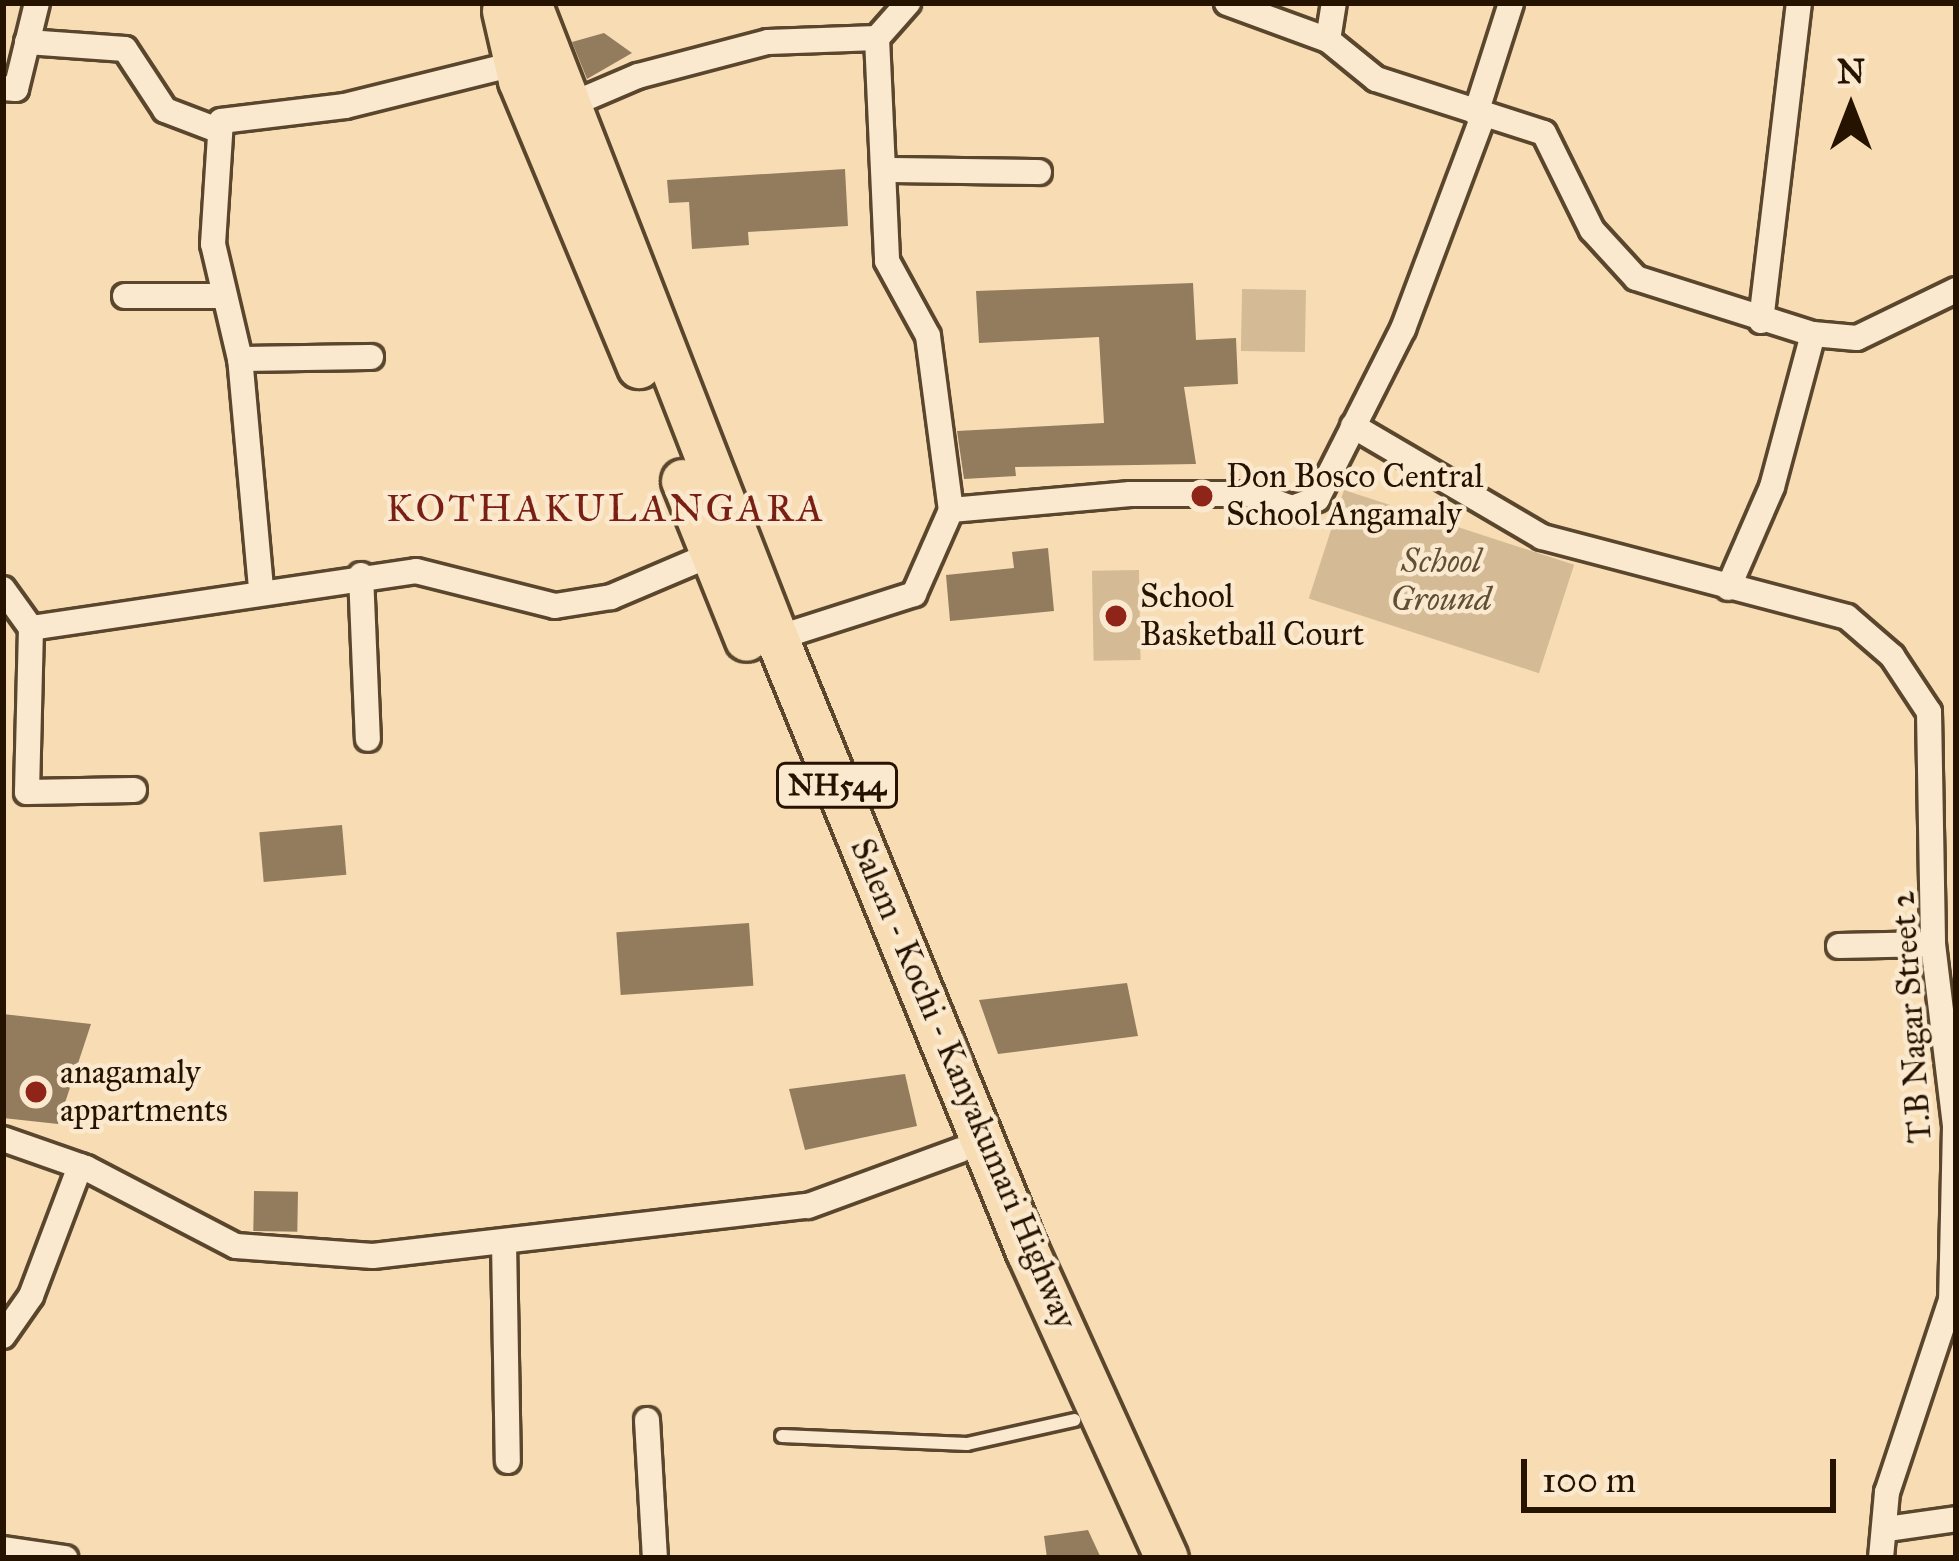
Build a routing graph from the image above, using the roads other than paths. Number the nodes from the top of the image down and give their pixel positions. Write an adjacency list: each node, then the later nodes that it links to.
1 (37, 3): 11 (street)
2 (502, 3): 12 (highway, Salem - Kochi - Kanyakumari Highway / NH544)
3 (530, 3): 14 (highway, Salem - Kochi - Kanyakumari Highway / NH544)
4 (908, 3): 9 (street)
5 (1227, 3): 10 (street)
6 (1334, 3): 10 (street)
7 (1511, 3): 15 (street)
8 (1799, 3): 22 (street)
9 (877, 38): 14 (street); 17 (street)
10 (1328, 40): 15 (street)
11 (27, 41): 13 (street); 16 (street)
12 (515, 64): 16 (street); 28 (highway, Salem - Kochi - Kanyakumari Highway / NH544)
13 (3, 88)
14 (563, 108): 34 (highway, Salem - Kochi - Kanyakumari Highway / NH544)
15 (1479, 115): 22 (street); 26 (street)
16 (220, 131): 21 (street)
17 (887, 170): 18 (street); 27 (street)
18 (1039, 172)
19 (1956, 290): 23 (street)
20 (125, 296): 21 (street)
21 (224, 296): 25 (street)
22 (1761, 321): 23 (street)
23 (1813, 334): 31 (street)
24 (371, 357): 25 (street)
25 (240, 358): 30 (street)
26 (1353, 426): 27 (street); 31 (street, T.B Nagar Street 2)
27 (951, 510): 34 (street)
28 (710, 555): 29 (street); 40 (highway, Salem - Kochi - Kanyakumari Highway / NH544)
29 (362, 575): 30 (street); 35 (street)
30 (261, 588): 33 (street)
31 (1727, 588): 37 (street, T.B Nagar Street 2)
32 (3, 589): 33 (street)
33 (31, 628): 36 (street)
34 (776, 638): 54 (highway, Salem - Kochi - Kanyakumari Highway / NH544)
35 (368, 739)
36 (134, 790)
37 (1933, 944): 38 (street); 49 (street, T.B Nagar Street 2)
38 (1839, 946)
39 (3, 1139): 41 (street)
40 (960, 1150): 42 (street); 45 (highway, Salem - Kochi - Kanyakumari Highway / NH544)
41 (80, 1166): 42 (street); 43 (street)
42 (504, 1242): 47 (street)
43 (3, 1336)
44 (647, 1420): 52 (street)
45 (1074, 1420): 46 (lane); 53 (highway, Salem - Kochi - Kanyakumari Highway / NH544)
46 (782, 1436)
47 (508, 1461)
48 (1956, 1519): 49 (street)
49 (1887, 1529): 55 (street, T.B Nagar Street 2)
50 (3, 1549): 51 (street)
51 (65, 1558)
52 (655, 1558)
53 (1136, 1558)
54 (1167, 1558)
55 (1881, 1558)

